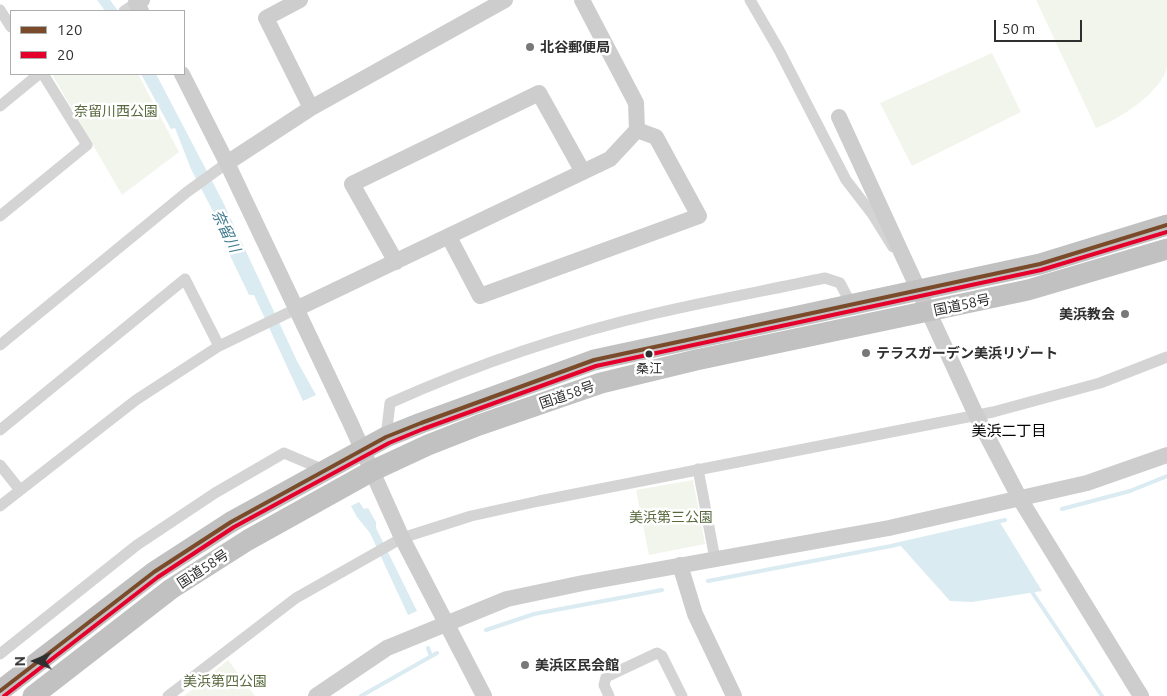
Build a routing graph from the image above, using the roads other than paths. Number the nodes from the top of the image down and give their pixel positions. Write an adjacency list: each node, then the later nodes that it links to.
1 (300, 0): 11 (street)
2 (505, 0): 11 (street)
3 (582, 0): 13 (street)
4 (750, 0): 21 (street)
5 (0, 10): 6 (street)
6 (10, 25)
7 (38, 75): 10 (street)
8 (45, 75): 16 (street)
9 (183, 75): 14 (street)
10 (0, 106)
11 (311, 108): 14 (street)
12 (839, 117): 21 (street)
13 (637, 130): 15 (street); 18 (street)
14 (227, 163): 24 (street); 26 (street)
15 (583, 172): 18 (street); 20 (street)
16 (0, 216)
17 (1167, 225): 22 (highway, 国道58号)
18 (449, 237): 20 (street)
19 (1167, 249): 25 (highway, 国道58号)
20 (396, 262): 24 (street)
21 (905, 262): 22 (street)
22 (918, 290): 23 (highway, 国道58号); 25 (street)
23 (851, 304): 31 (highway, 国道58号); 31 (street)
24 (296, 309): 27 (street); 32 (street)
25 (928, 312): 29 (street); 37 (highway, 国道58号)
26 (0, 345)
27 (219, 346): 30 (street); 38 (street)
28 (1167, 357): 29 (street)
29 (976, 415): 35 (street); 39 (street)
30 (0, 430)
31 (386, 437): 32 (highway, 国道58号)
32 (362, 450): 36 (highway, 国道58号); 37 (street)
33 (1167, 455): 39 (street)
34 (0, 465): 38 (street)
35 (698, 469): 41 (street); 42 (street)
36 (324, 470): 45 (street); 46 (highway, 国道58号)
37 (372, 472): 41 (street); 48 (highway, 国道58号)
38 (20, 490): 40 (street)
39 (1020, 499): 42 (street); 54 (street)
40 (0, 506)
41 (402, 538): 44 (street); 47 (street)
42 (716, 559): 43 (street)
43 (680, 565): 44 (street); 53 (street)
44 (447, 622): 49 (street); 50 (street)
45 (0, 654)
46 (0, 691)
47 (171, 695)
48 (33, 696)
49 (316, 696)
50 (484, 696)
51 (609, 696): 52 (street)
52 (682, 696)
53 (734, 696)
54 (1142, 696)

